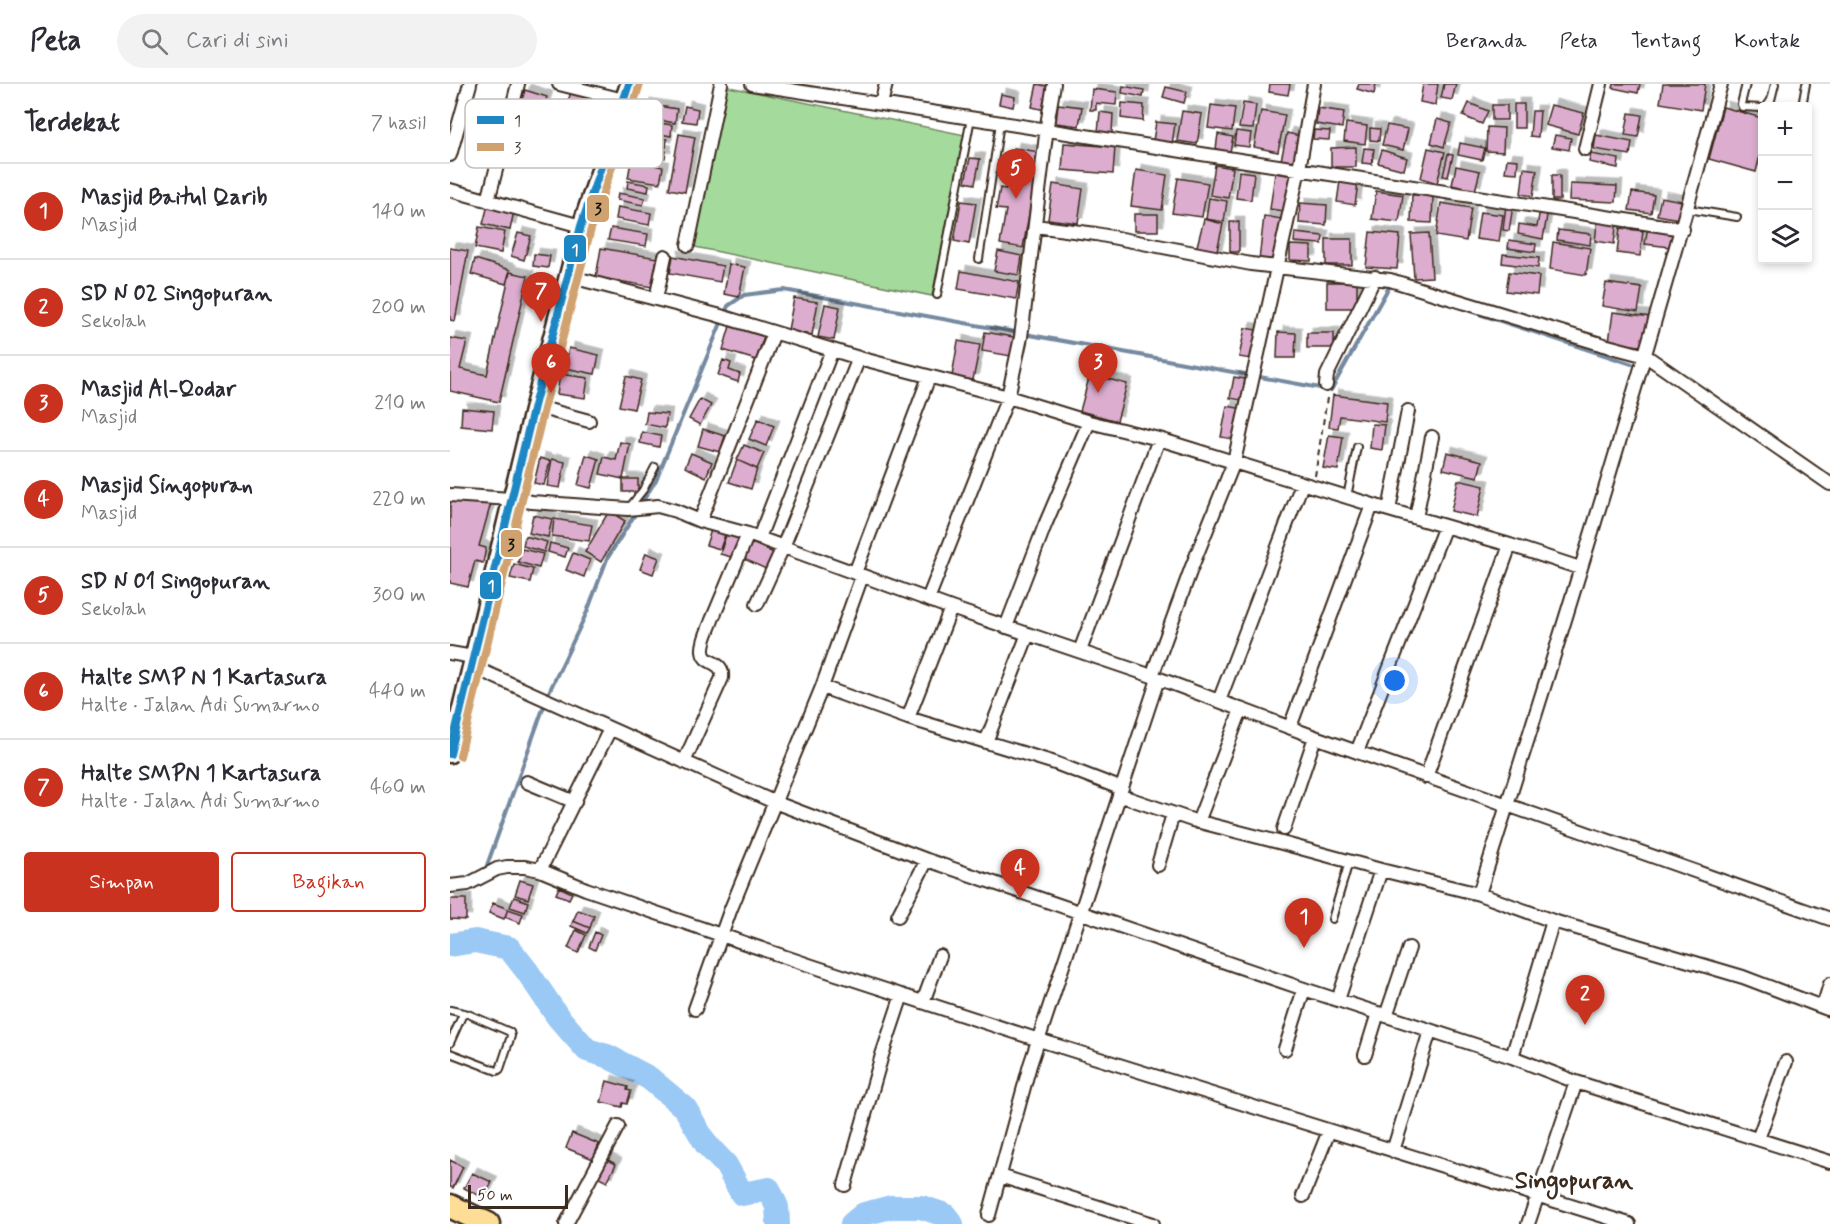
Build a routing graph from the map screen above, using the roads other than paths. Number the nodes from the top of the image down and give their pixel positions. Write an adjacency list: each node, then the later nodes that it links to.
1 (470, 84): 16 (street)
2 (518, 84): 17 (street)
3 (559, 84): 15 (street)
4 (721, 84): 38 (street)
5 (752, 84): 14 (street)
6 (886, 84): 21 (street)
7 (1054, 84): 25 (street)
8 (1314, 84): 30 (street)
9 (1601, 84): 26 (street)
10 (1721, 84): 33 (street)
11 (1746, 84): 22 (lane)
12 (1775, 84): 19 (lane)
13 (1806, 84): 20 (lane)
14 (816, 89): 21 (street)
15 (626, 92)
16 (466, 99)
17 (514, 99)
18 (465, 102): 27 (street)
19 (1770, 102)
20 (1803, 102)
21 (880, 105): 23 (street)
22 (1758, 108)
23 (971, 118): 24 (street); 44 (lane)
24 (1000, 123): 25 (street); 40 (lane)
25 (1046, 130): 30 (street); 35 (street)
26 (1585, 149)
27 (450, 155)
28 (496, 168): 32 (street)
29 (600, 168): 36 (main road)
30 (1299, 169): 37 (street); 41 (street)
31 (450, 190): 32 (street)
32 (488, 201): 36 (street)
33 (1688, 209): 34 (lane); 37 (street)
34 (1737, 217)
35 (1035, 225): 41 (street); 52 (street)
36 (581, 226): 42 (main road)
37 (1683, 229): 48 (street)
38 (687, 245)
39 (665, 256): 45 (street)
40 (979, 259)
41 (1278, 268): 43 (street); 60 (street)
42 (568, 276): 45 (street); 53 (main road)
43 (1375, 278): 48 (street); 51 (street)
44 (937, 295)
45 (656, 299): 46 (street)
46 (774, 333): 47 (street); 71 (street)
47 (832, 350): 49 (street); 73 (street)
48 (1646, 356): 62 (street); 76 (street)
49 (859, 358): 50 (street); 75 (street)
50 (929, 377): 52 (street); 77 (street)
51 (1327, 390)
52 (1008, 397): 56 (street); 78 (street)
53 (534, 406): 55 (street); 66 (main road)
54 (1408, 411): 69 (street)
55 (589, 421)
56 (1089, 422): 58 (street); 81 (street)
57 (1432, 437): 70 (street)
58 (1159, 440): 60 (street); 83 (street)
59 (1357, 447): 65 (lane)
60 (1234, 462): 63 (street); 86 (street)
61 (655, 467): 68 (lane)
62 (1830, 484)
63 (1308, 486): 65 (street); 88 (street)
64 (450, 495): 66 (street)
65 (1347, 498): 67 (street)
66 (511, 499): 68 (street); 85 (main road)
67 (1372, 506): 69 (street); 91 (street)
68 (636, 508): 71 (street)
69 (1389, 510): 70 (street)
70 (1416, 518): 72 (street)
71 (700, 521): 73 (street)
72 (1445, 526): 74 (street); 95 (street)
73 (754, 536): 75 (street); 97 (street)
74 (1510, 545): 76 (street); 98 (street)
75 (783, 547): 77 (street); 79 (street)
76 (1580, 568): 103 (street)
77 (858, 574): 78 (street); 87 (street)
78 (928, 599): 80 (street)
79 (757, 604)
80 (951, 608): 81 (street); 90 (street)
81 (1006, 627): 82 (street)
82 (1028, 634): 83 (street); 94 (street)
83 (1080, 651): 86 (street)
84 (450, 653): 85 (street)
85 (472, 662): 92 (street); 96 (main road)
86 (1155, 677): 88 (street); 100 (street)
87 (822, 687): 90 (street); 102 (street)
88 (1219, 701): 89 (street)
89 (1241, 710): 91 (street); 105 (street)
90 (908, 718): 94 (street)
91 (1290, 727): 93 (street)
92 (610, 729): 97 (street); 101 (street)
93 (1315, 737): 95 (street); 106 (street)
94 (986, 742): 100 (street)
95 (1357, 752): 98 (street)
96 (450, 754)
97 (684, 762): 102 (street)
98 (1426, 777): 103 (street)
99 (527, 782): 101 (street)
100 (1119, 792): 104 (street); 114 (street)
101 (575, 802): 110 (street)
102 (774, 802): 107 (street); 119 (street)
103 (1507, 804): 113 (street); 117 (street)
104 (1173, 814): 105 (street); 109 (street)
105 (1198, 822): 108 (street)
106 (1284, 829)
107 (927, 860): 114 (street); 115 (street)
108 (1349, 862): 111 (street); 116 (lane)
109 (1158, 865)
110 (540, 870): 112 (street); 119 (street)
111 (1381, 870): 113 (street); 125 (street)
112 (450, 886)
113 (1479, 894): 118 (street)
114 (1081, 914): 123 (street); 133 (street)
115 (898, 916)
116 (1332, 919)
117 (1830, 919)
118 (1553, 921): 127 (street); 138 (street)
119 (722, 934): 124 (street); 128 (street)
120 (1409, 948): 131 (street)
121 (940, 956): 126 (street)
122 (1830, 984): 127 (street)
123 (1304, 989): 125 (street); 135 (street)
124 (902, 995): 126 (street); 147 (street)
125 (1338, 1000): 131 (street)
126 (923, 1002): 133 (street)
127 (1827, 1008)
128 (695, 1009)
129 (450, 1010): 130 (lane)
130 (465, 1014): 134 (lane); 136 (lane)
131 (1382, 1015): 132 (street); 137 (street)
132 (1430, 1031): 138 (street); 144 (street)
133 (1039, 1040): 142 (street); 146 (street)
134 (450, 1043)
135 (1285, 1049)
136 (450, 1053)
137 (1365, 1055)
138 (1512, 1058): 140 (street)
139 (1786, 1062): 143 (street)
140 (1576, 1082): 143 (street); 149 (street)
141 (618, 1126): 153 (street)
142 (1329, 1131): 144 (street); 148 (street)
143 (1758, 1139): 145 (street)
144 (1393, 1151): 149 (street)
145 (1830, 1162)
146 (1000, 1176): 151 (street); 154 (street)
147 (845, 1185)
148 (1303, 1196)
149 (1538, 1196): 155 (street); 156 (street)
150 (450, 1206): 152 (highway)
151 (989, 1215)
152 (488, 1224)
153 (566, 1224)
154 (1153, 1224)
155 (1528, 1224)
156 (1629, 1224)

